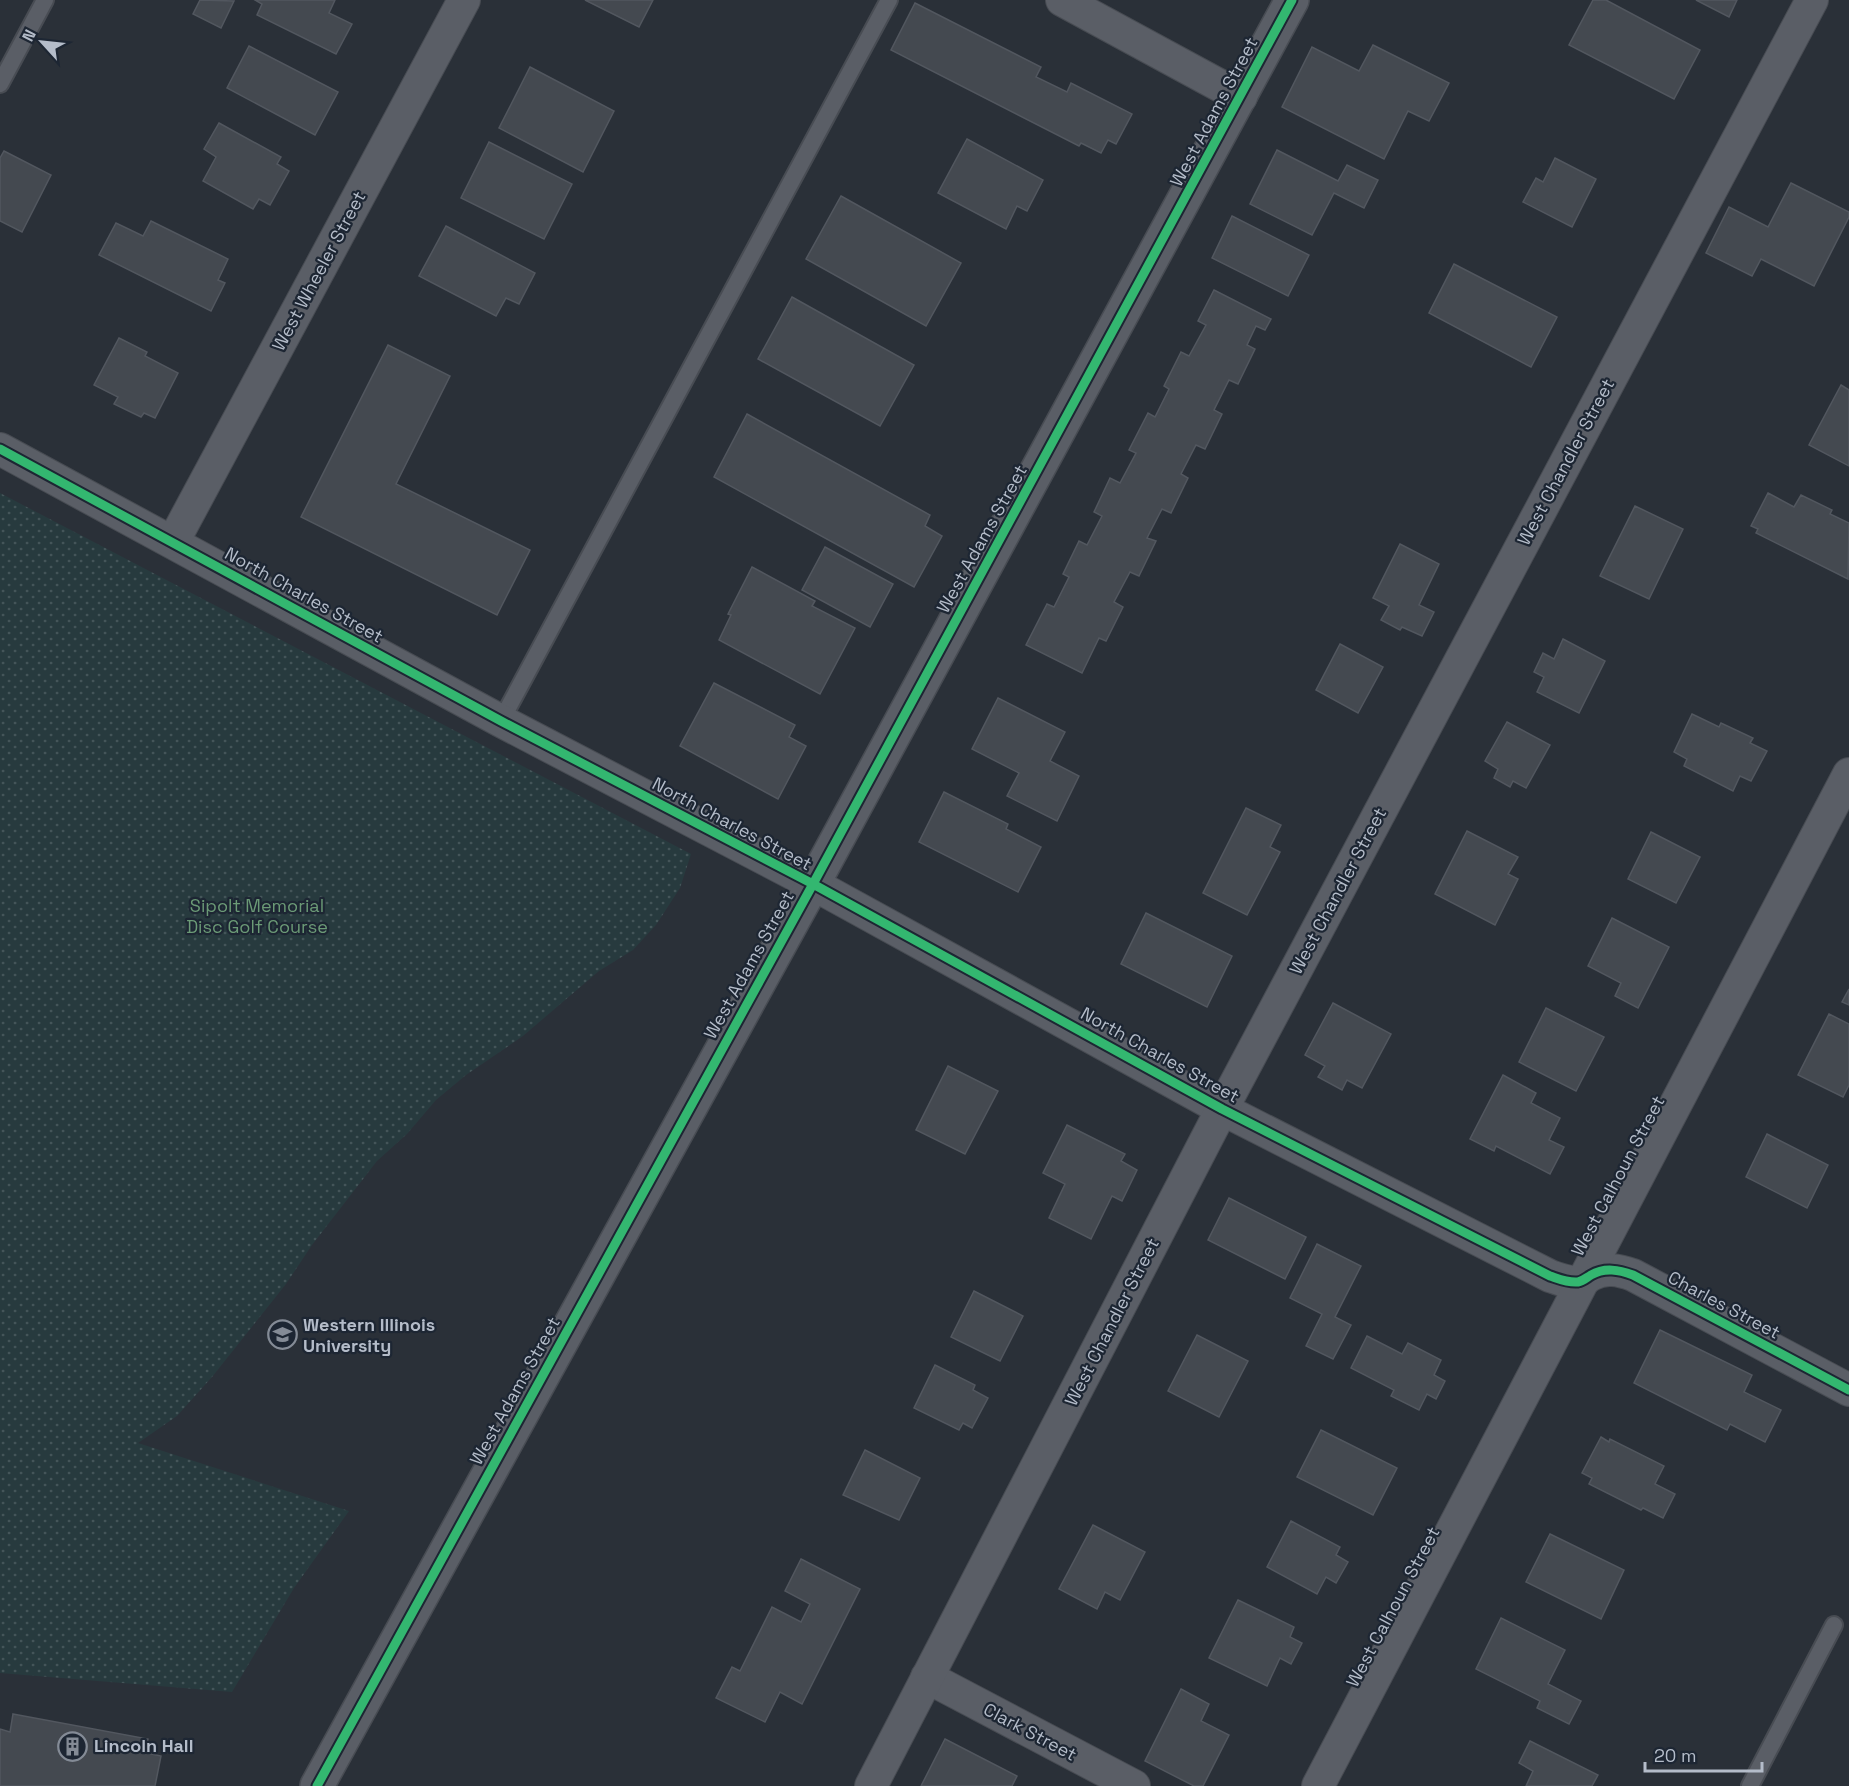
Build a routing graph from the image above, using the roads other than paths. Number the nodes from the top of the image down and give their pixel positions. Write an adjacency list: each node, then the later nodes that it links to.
1 (45, 0): 7 (lane)
2 (464, 0): 10 (street, West Wheeler Street)
3 (889, 0): 11 (lane)
4 (1062, 0): 8 (street)
5 (1292, 0): 8 (street, West Adams Street)
6 (1812, 0): 14 (street, West Chandler Street)
7 (0, 84)
8 (1241, 97): 13 (street, West Adams Street)
9 (0, 449): 10 (street, North Charles Street)
10 (173, 542): 11 (street, North Charles Street)
11 (501, 721): 13 (street, North Charles Street)
12 (1849, 774): 15 (street, West Calhoun Street)
13 (813, 884): 14 (street, North Charles Street); 19 (street, West Adams Street)
14 (1222, 1109): 15 (street, North Charles Street); 18 (street, West Chandler Street)
15 (1581, 1282): 16 (street, Charles Street); 22 (street, West Calhoun Street)
16 (1849, 1390)
17 (1834, 1625): 23 (lane)
18 (927, 1677): 20 (street, West Chandler Street); 21 (street, Clark Street)
19 (317, 1786)
20 (871, 1786)
21 (1134, 1786)
22 (1318, 1786)
23 (1750, 1786)

